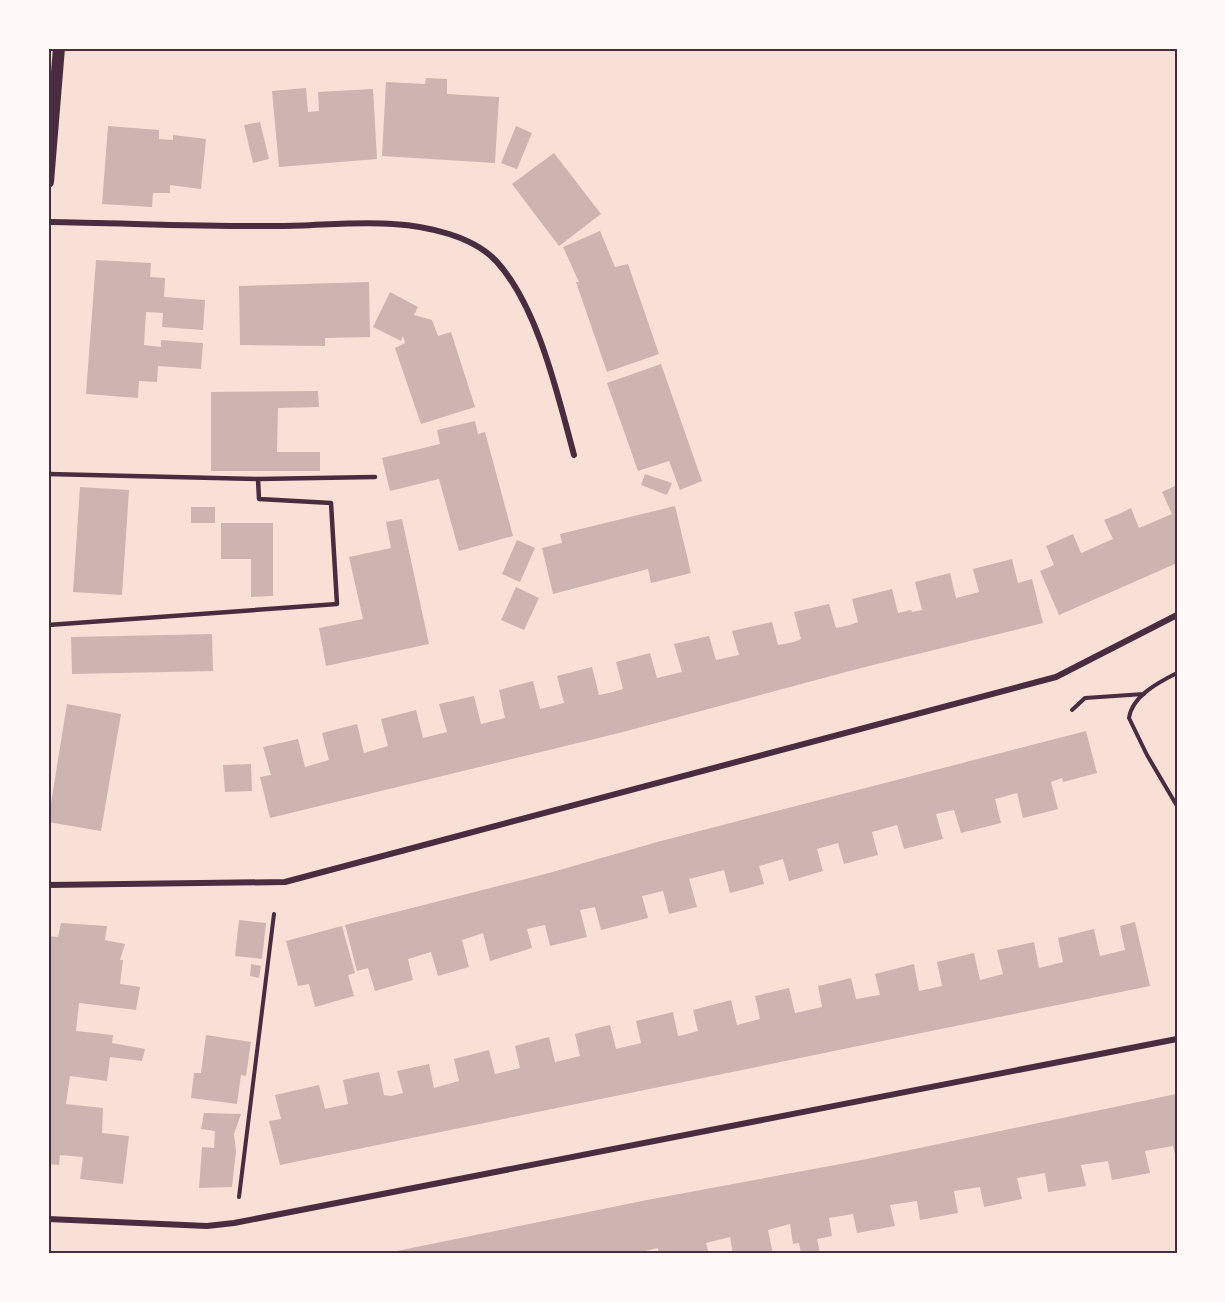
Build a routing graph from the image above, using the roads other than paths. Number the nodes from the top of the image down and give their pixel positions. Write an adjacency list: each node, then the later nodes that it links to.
1 (59, 48): 2 (main road)
2 (51, 128): 3 (main road)
3 (48, 182)
4 (48, 222): 5 (street)
5 (574, 454)
6 (48, 474): 8 (lane)
7 (375, 477): 8 (lane)
8 (258, 479): 10 (lane)
9 (1177, 615): 11 (street)
10 (48, 625)
11 (48, 885)
12 (1177, 1039): 13 (street)
13 (48, 1219)

